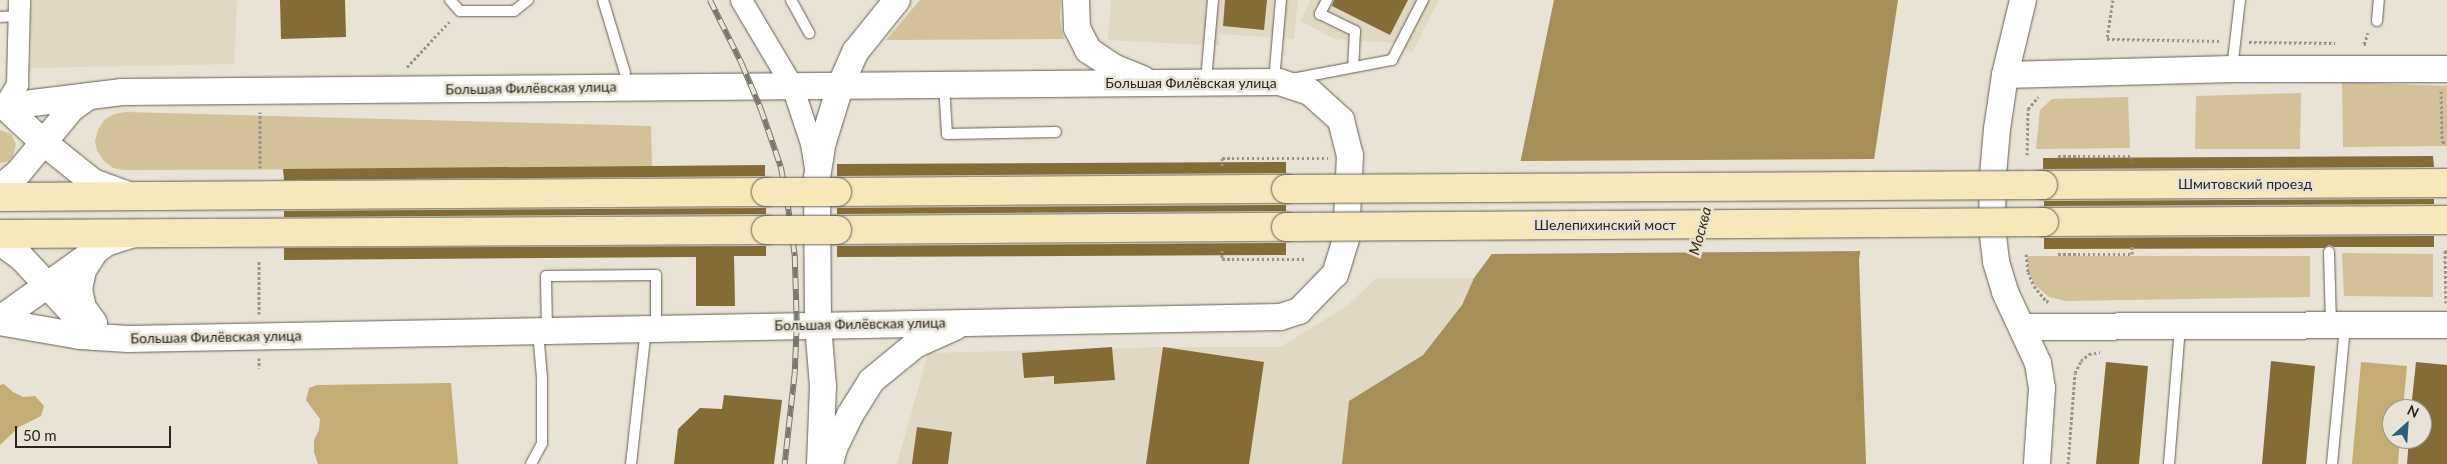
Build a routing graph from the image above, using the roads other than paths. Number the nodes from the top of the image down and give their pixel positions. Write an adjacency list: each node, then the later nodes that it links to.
1 (450, 0): 2 (lane)
2 (528, 0)
3 (603, 0): 21 (lane)
4 (741, 0): 28 (street)
5 (791, 0): 17 (lane)
6 (897, 0): 26 (street)
7 (1076, 0): 25 (street)
8 (1213, 0): 23 (lane)
9 (1281, 0): 24 (lane)
10 (1327, 0): 18 (lane)
11 (1423, 0): 18 (lane)
12 (2023, 0): 22 (street)
13 (2240, 0): 19 (lane)
14 (2378, 0): 16 (lane)
15 (12, 11): 30 (street)
16 (2377, 21)
17 (809, 33)
18 (1353, 67): 24 (lane)
19 (2232, 68): 20 (street); 22 (street)
20 (2447, 69)
21 (625, 74)
22 (2005, 75): 52 (street)
23 (1206, 82): 24 (street, Большая Филёвская улица); 25 (street, Большая Филёвская улица)
24 (1277, 82): 48 (street, Большая Филёвская улица)
25 (1156, 83): 27 (street, Большая Филёвская улица)
26 (841, 84): 27 (street, Большая Филёвская улица); 28 (street, Большая Филёвская улица); 35 (street)
27 (944, 84): 31 (lane)
28 (792, 86): 29 (street, Большая Филёвская улица); 35 (street)
29 (101, 94): 30 (street, Большая Филёвская улица); 32 (street); 33 (street)
30 (2, 106): 32 (street)
31 (1056, 132)
32 (43, 142): 33 (street); 36 (street)
33 (86, 176): 37 (street)
34 (2447, 183): 35 (main road, Шмитовский проезд, bridge)
35 (827, 185): 37 (main road, bridge); 49 (street)
36 (0, 188)
37 (136, 196): 38 (main road)
38 (0, 197)
39 (2447, 220): 40 (main road, Шелепихинский мост, bridge)
40 (136, 233): 41 (main road); 43 (street)
41 (0, 234)
42 (0, 242): 45 (street)
43 (96, 250): 45 (street); 56 (street)
44 (2329, 252): 51 (lane)
45 (48, 286): 47 (street); 55 (street)
46 (2447, 314): 51 (street)
47 (0, 321): 55 (street, Большая Филёвская улица)
48 (970, 322): 49 (street, Большая Филёвская улица); 60 (street)
49 (818, 325): 53 (street, Большая Филёвская улица); 59 (street)
50 (2180, 326): 51 (street); 52 (street); 62 (lane)
51 (2338, 326): 63 (lane)
52 (2022, 327): 61 (street)
53 (651, 328): 54 (street, Большая Филёвская улица); 54 (lane); 58 (lane)
54 (543, 330): 56 (street, Большая Филёвская улица); 57 (lane)
55 (95, 337): 56 (street, Большая Филёвская улица)
56 (128, 339)
57 (532, 464)
58 (631, 464)
59 (820, 464)
60 (830, 464)
61 (2037, 464)
62 (2169, 464)
63 (2332, 464)

